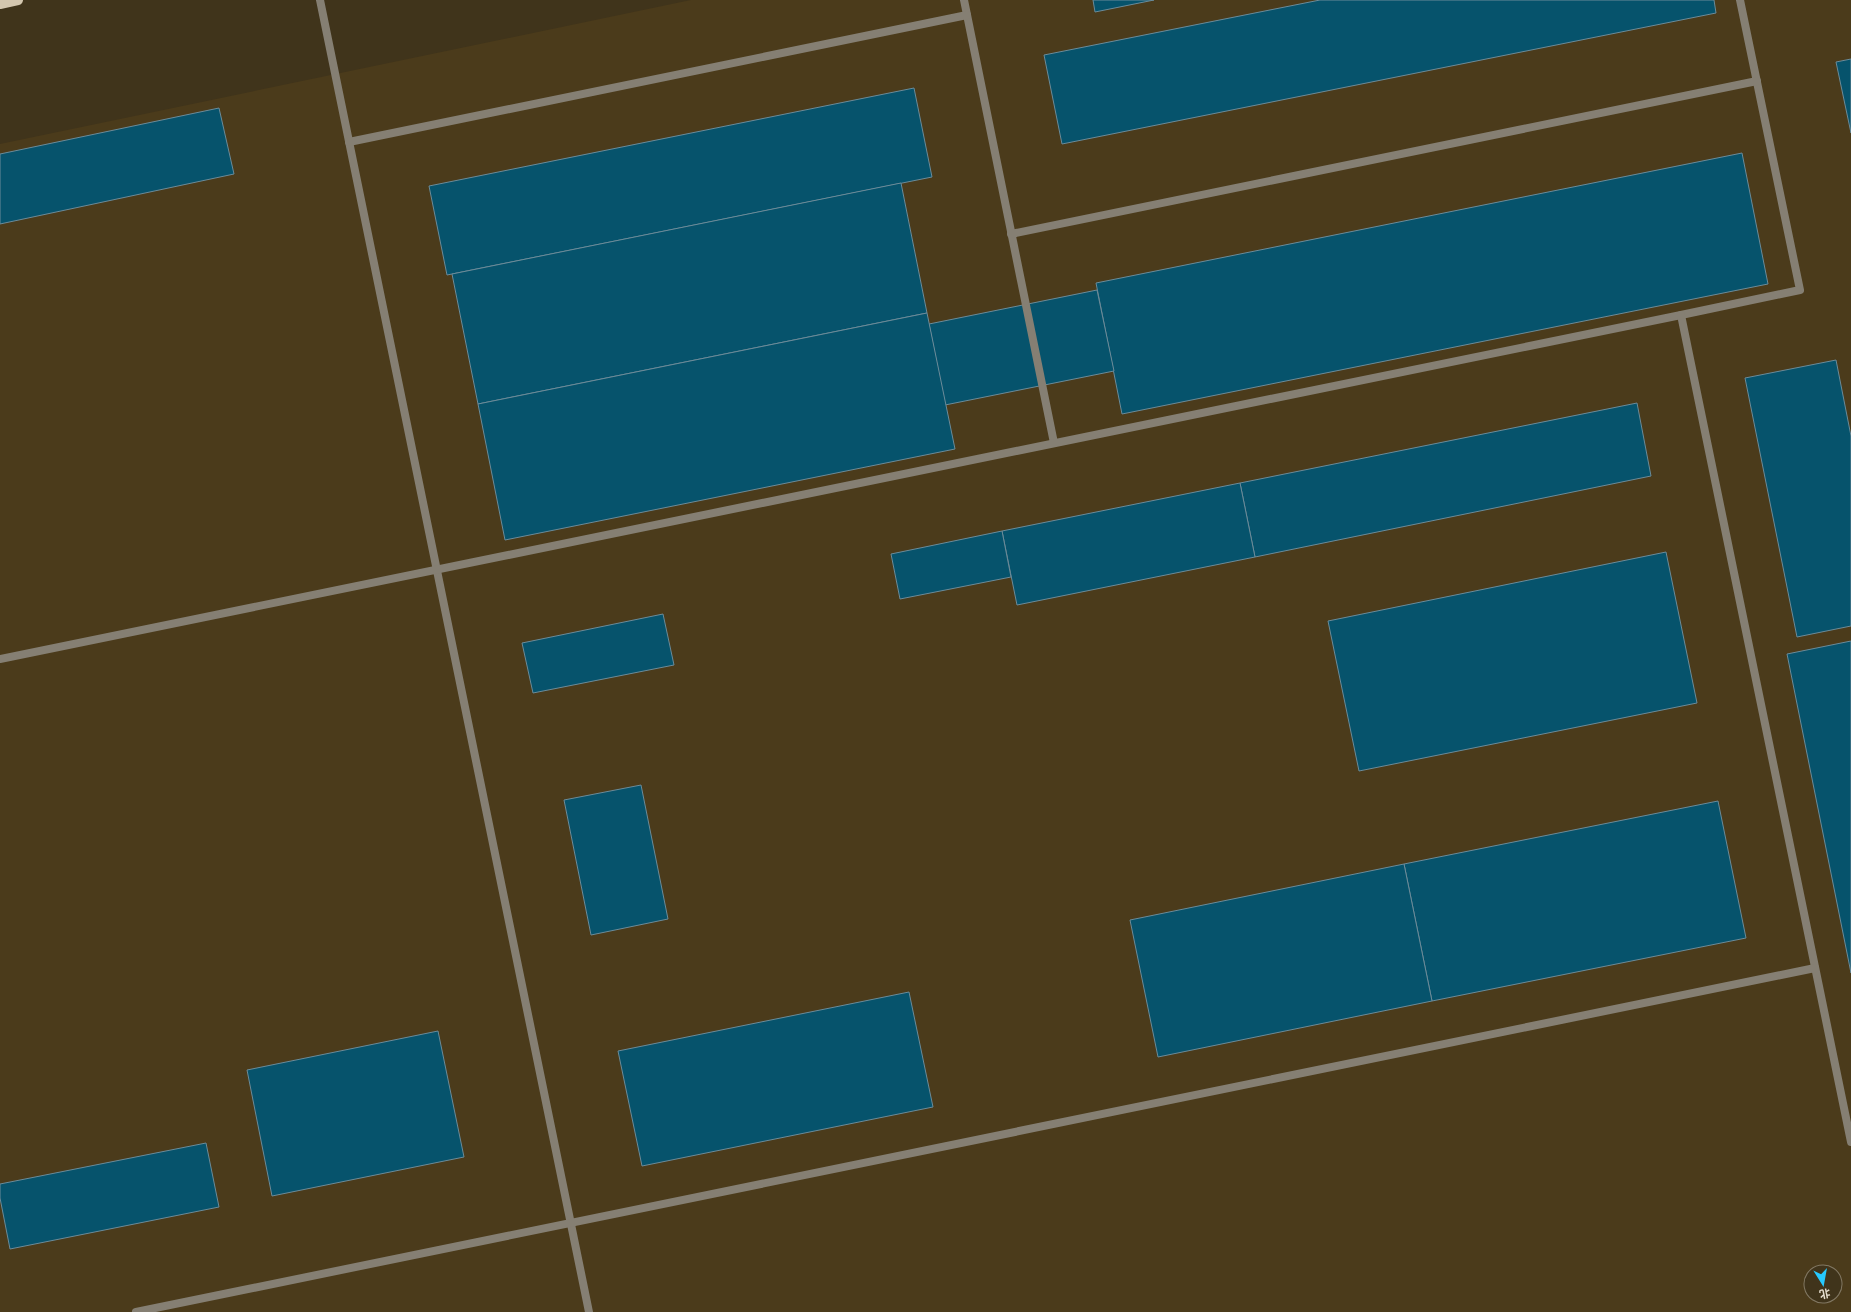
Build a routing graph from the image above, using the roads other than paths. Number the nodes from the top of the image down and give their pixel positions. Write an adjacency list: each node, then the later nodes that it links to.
1 (18, 0): 5 (main road)
2 (320, 0): 8 (lane)
3 (964, 0): 6 (lane)
4 (1740, 0): 7 (lane)
5 (0, 4)
6 (966, 15): 8 (lane); 9 (lane)
7 (1757, 81): 9 (lane); 10 (lane)
8 (349, 142): 12 (lane)
9 (1011, 234): 11 (lane)
10 (1681, 315): 11 (lane); 14 (lane)
11 (1054, 443): 12 (lane)
12 (437, 569): 13 (lane); 16 (lane)
13 (0, 659)
14 (1815, 968): 15 (lane); 16 (lane)
15 (1851, 1142)
16 (571, 1223): 17 (lane); 18 (lane)
17 (136, 1312)
18 (589, 1312)

